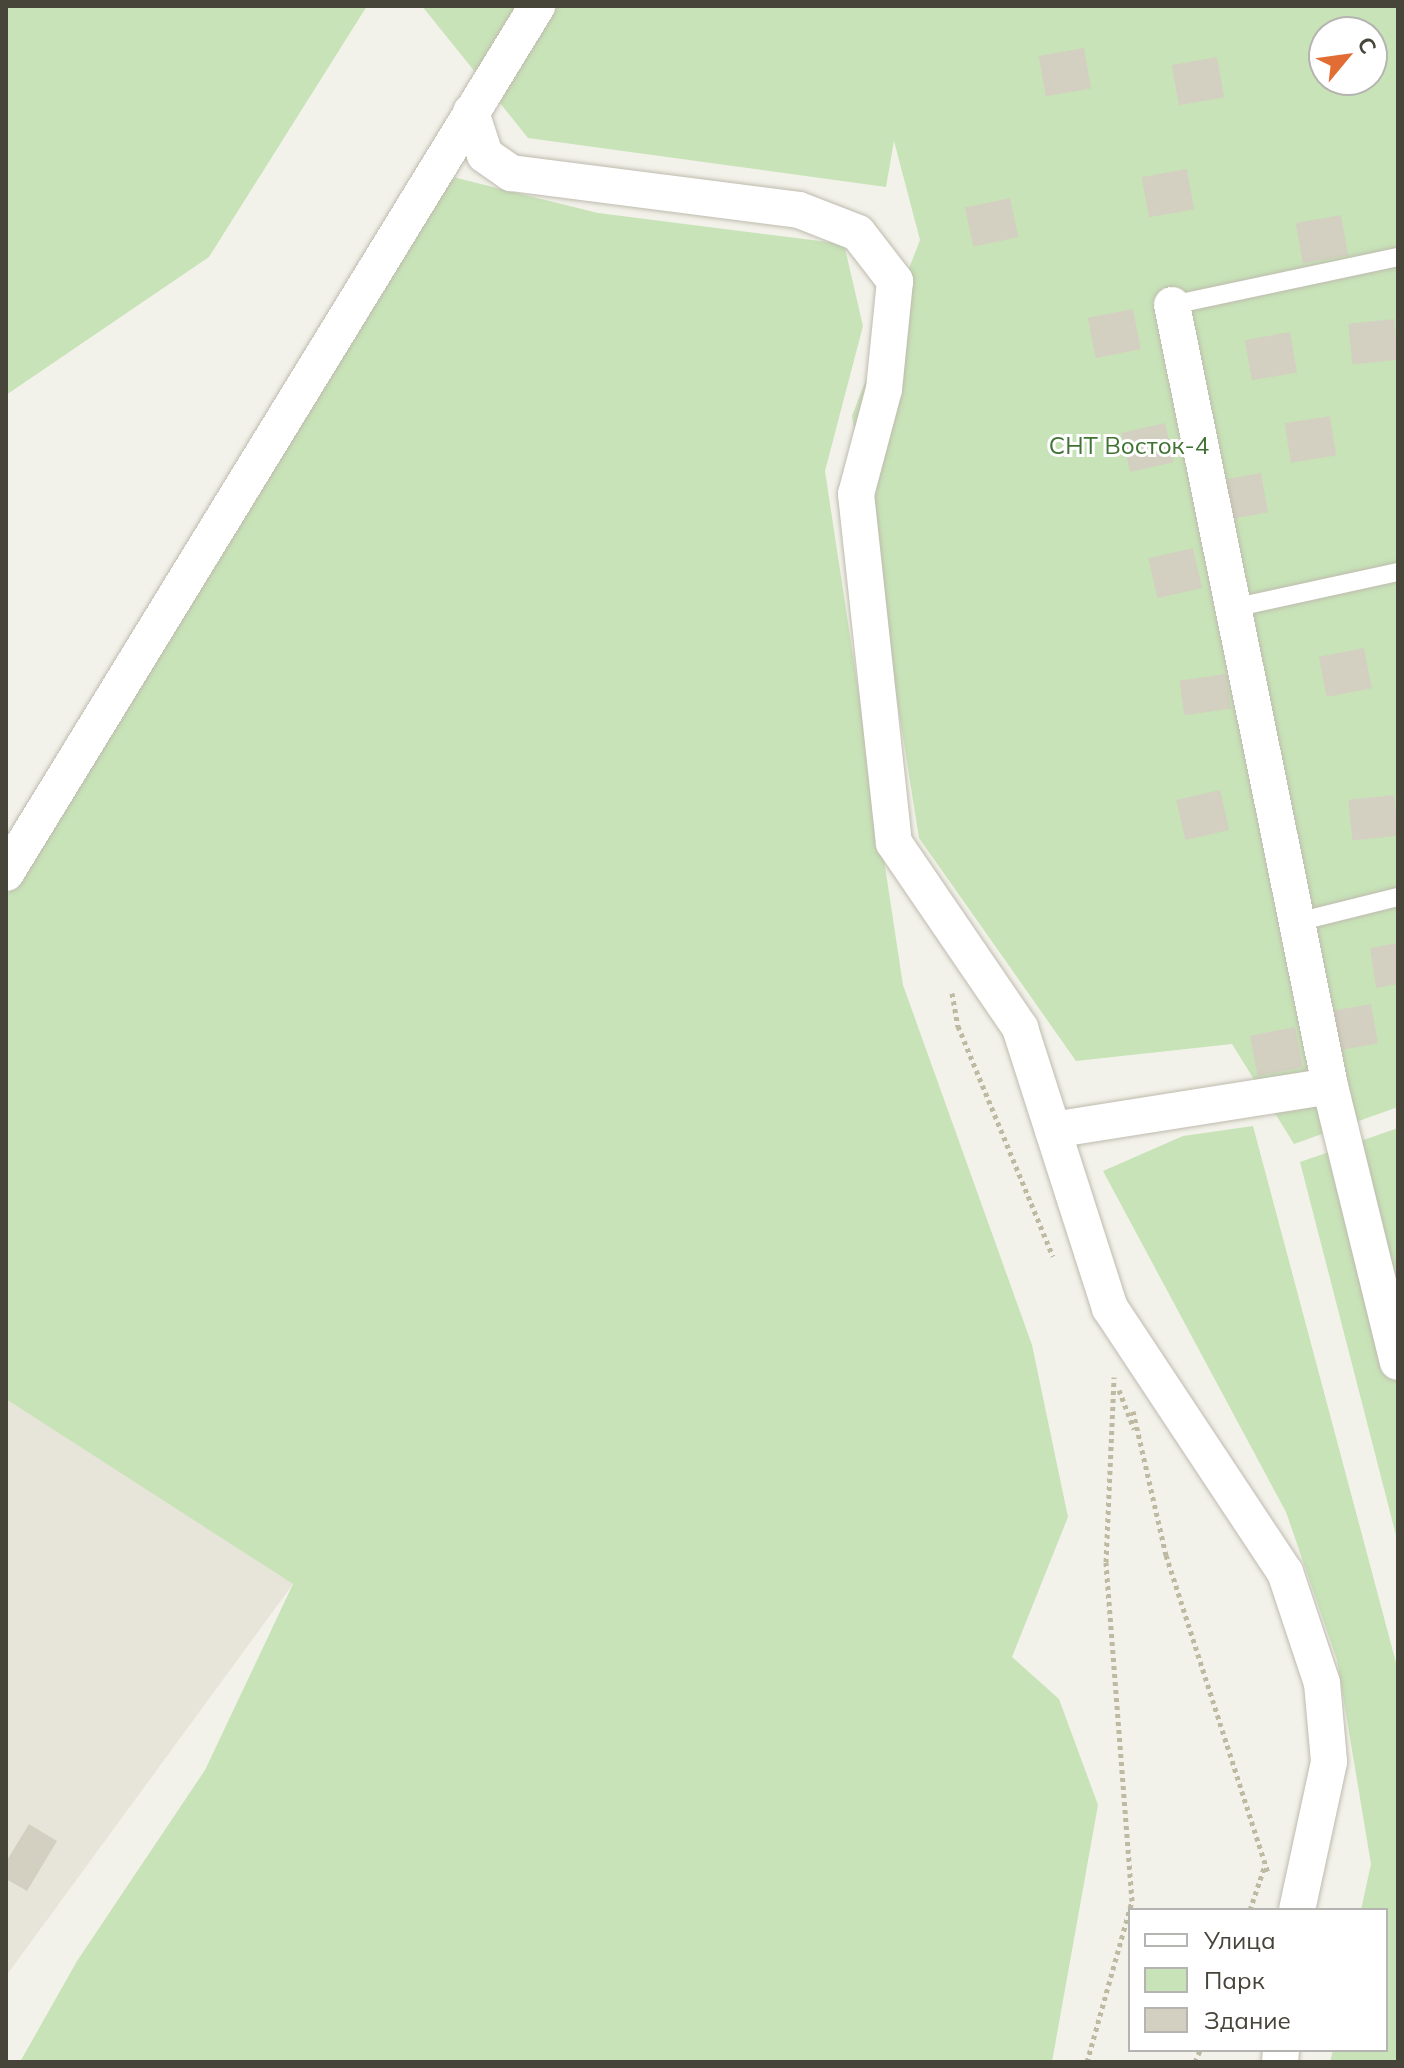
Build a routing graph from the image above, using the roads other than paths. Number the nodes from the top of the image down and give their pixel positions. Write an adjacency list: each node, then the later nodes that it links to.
1 (537, 6): 2 (street)
2 (471, 112): 7 (street); 11 (street)
3 (1398, 257): 4 (lane)
4 (1172, 305): 6 (street)
5 (1398, 572): 6 (lane)
6 (1233, 608): 9 (street)
7 (6, 873)
8 (1398, 897): 9 (lane)
9 (1297, 922): 10 (street)
10 (1330, 1086): 11 (street); 12 (street)
11 (1053, 1130): 13 (street)
12 (1398, 1362)
13 (1285, 1898)

